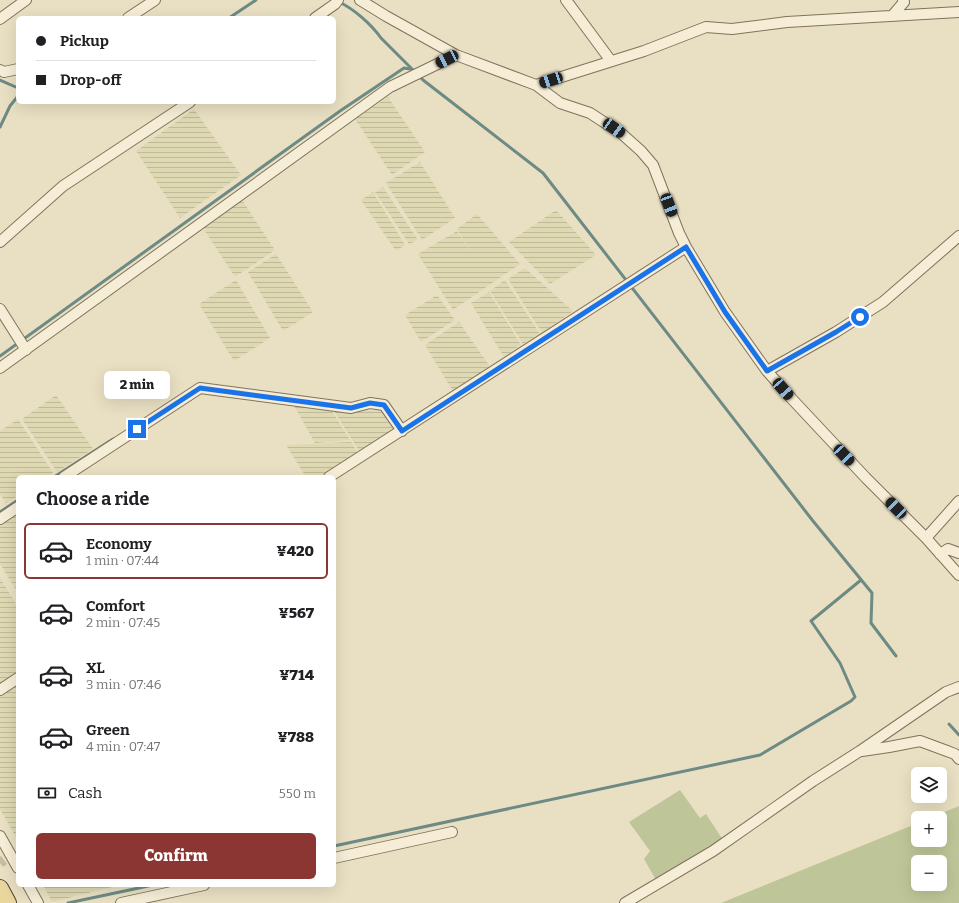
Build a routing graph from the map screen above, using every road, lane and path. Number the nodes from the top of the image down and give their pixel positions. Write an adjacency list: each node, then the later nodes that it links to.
1 (26, 0): 11 (street)
2 (155, 0): 8 (street)
3 (360, 0): 12 (street)
4 (566, 0): 13 (street)
5 (903, 0): 10 (street)
6 (337, 2): 9 (street)
7 (959, 12): 10 (street)
8 (131, 16)
9 (318, 16)
10 (892, 16): 13 (street)
11 (0, 19)
12 (456, 55): 16 (street); 22 (street)
13 (611, 61): 16 (street)
14 (16, 69): 15 (street)
15 (0, 70)
16 (536, 85): 20 (street)
17 (187, 104): 19 (street)
18 (959, 236): 24 (street)
19 (0, 242)
20 (686, 247): 24 (street); 25 (street)
21 (0, 309): 22 (street)
22 (24, 347): 23 (street)
23 (0, 368)
24 (767, 371): 31 (street)
25 (402, 431): 26 (street); 27 (street)
26 (67, 475)
27 (332, 475)
28 (959, 501): 31 (street)
29 (16, 508): 30 (street)
30 (0, 519)
31 (926, 538): 33 (street)
32 (959, 553): 33 (street)
33 (940, 554): 34 (street)
34 (959, 575)
35 (16, 679): 37 (street)
36 (959, 687): 38 (street)
37 (0, 690)
38 (860, 751): 39 (street); 50 (street)
39 (959, 759)
40 (452, 832): 42 (street)
41 (0, 836): 43 (street)
42 (336, 858)
43 (16, 864)
44 (29, 887): 48 (street)
45 (195, 887): 49 (street)
46 (0, 888): 47 (main road)
47 (8, 903)
48 (38, 903)
49 (121, 903)
50 (625, 903)

